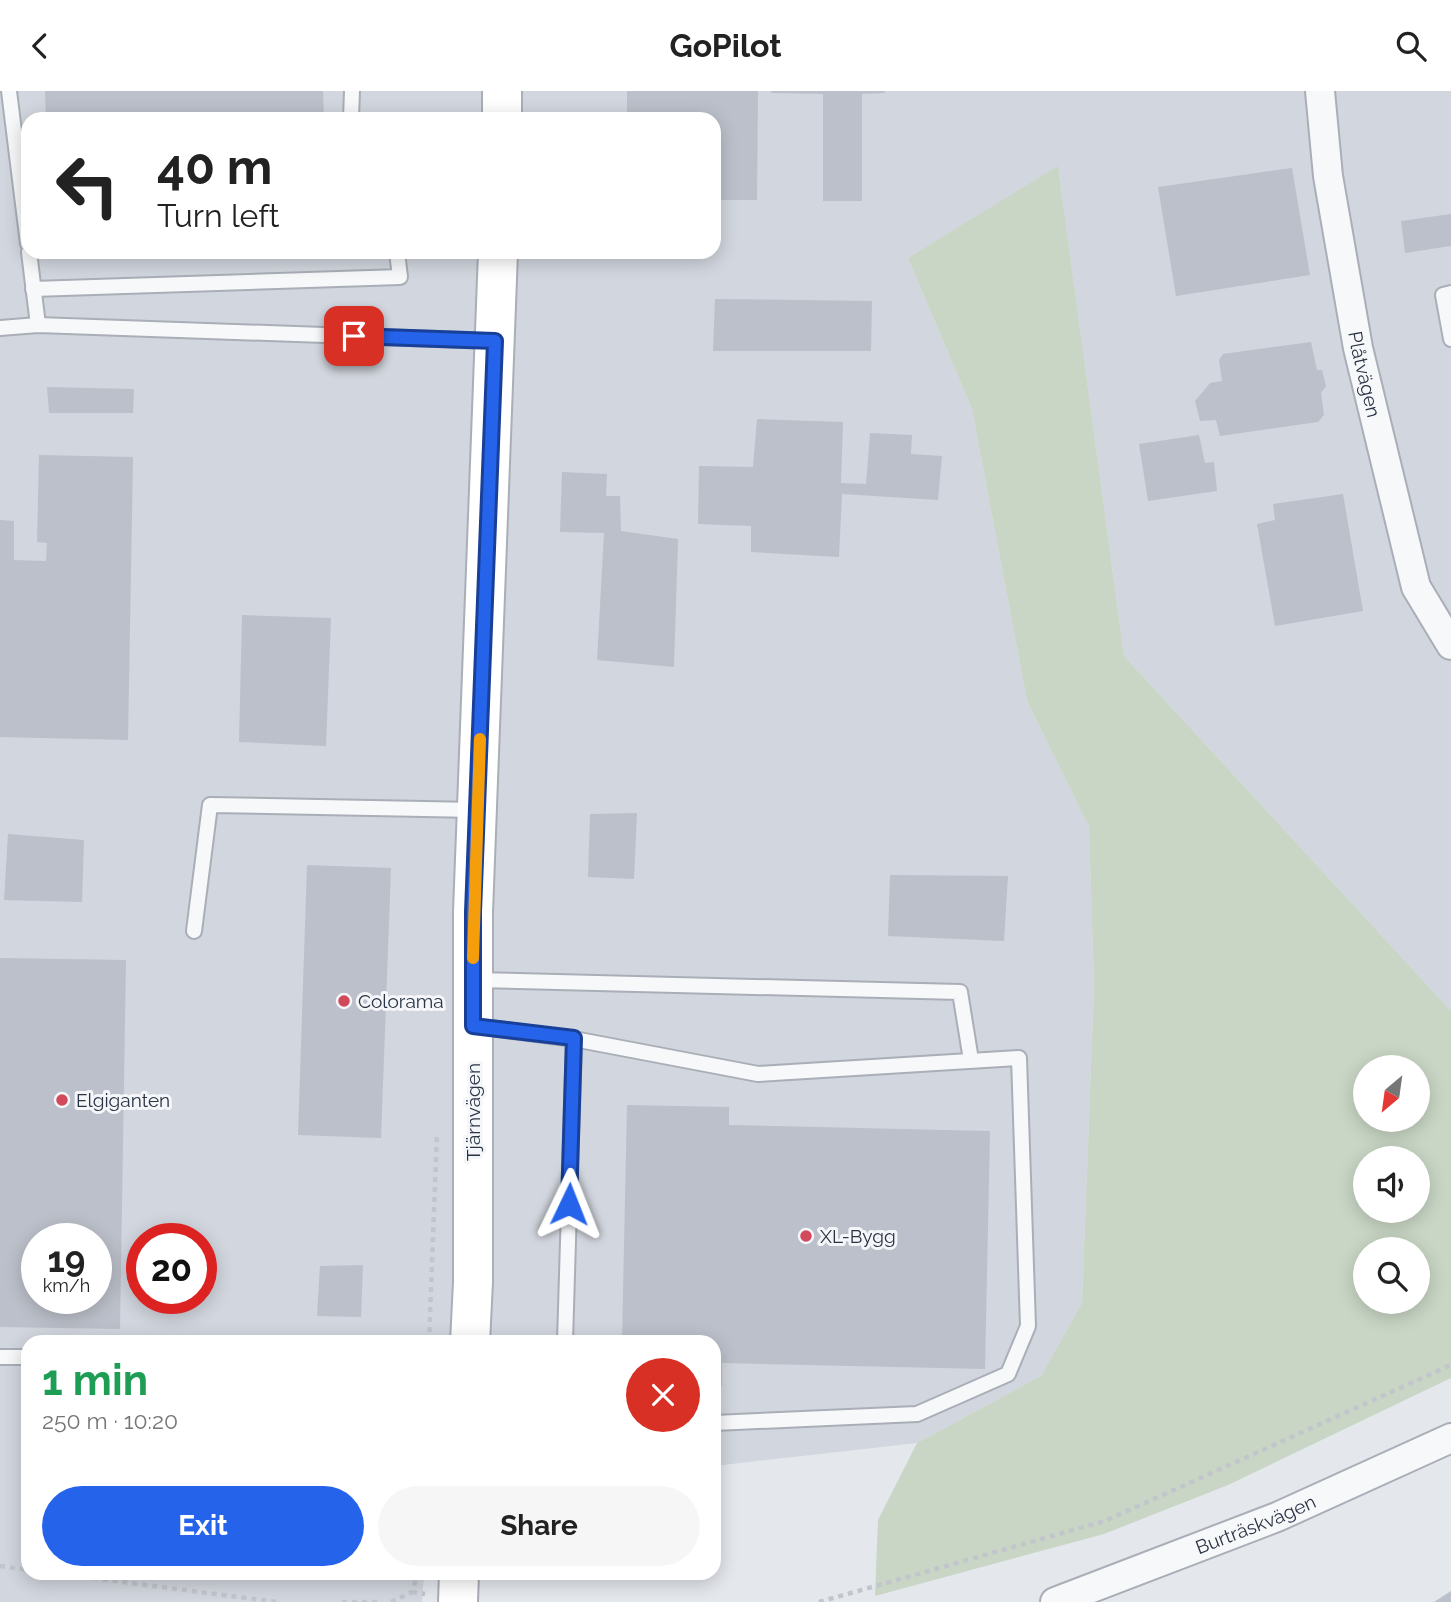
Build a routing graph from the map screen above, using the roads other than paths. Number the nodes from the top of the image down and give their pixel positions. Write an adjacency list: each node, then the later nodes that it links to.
1 (9, 91): 7 (lane)
2 (352, 91): 5 (lane)
3 (502, 91): 6 (street)
4 (1320, 91): 17 (street, Plåtvägen)
5 (351, 112)
6 (502, 112)
7 (21, 188)
8 (30, 259): 11 (lane)
9 (398, 259): 11 (lane)
10 (498, 259): 16 (street, Tjärnvägen)
11 (33, 289): 13 (lane)
12 (1451, 293): 15 (lane)
13 (38, 325): 14 (lane); 16 (lane)
14 (0, 328)
15 (1451, 339)
16 (495, 341): 18 (street, Tjärnvägen)
17 (1451, 645)
18 (477, 810): 19 (lane); 20 (street, Tjärnvägen)
19 (194, 931)
20 (473, 979): 21 (street, Tjärnvägen); 23 (lane)
21 (473, 1026): 22 (lane); 24 (street, Tjärnvägen)
22 (574, 1038): 23 (lane); 25 (lane)
23 (971, 1060): 28 (lane)
24 (470, 1335)
25 (565, 1335)
26 (0, 1357): 27 (lane)
27 (21, 1357)
28 (721, 1423)
29 (1451, 1438): 32 (street, Burträskvägen)
30 (459, 1580): 31 (street)
31 (458, 1602)
32 (1055, 1602)

